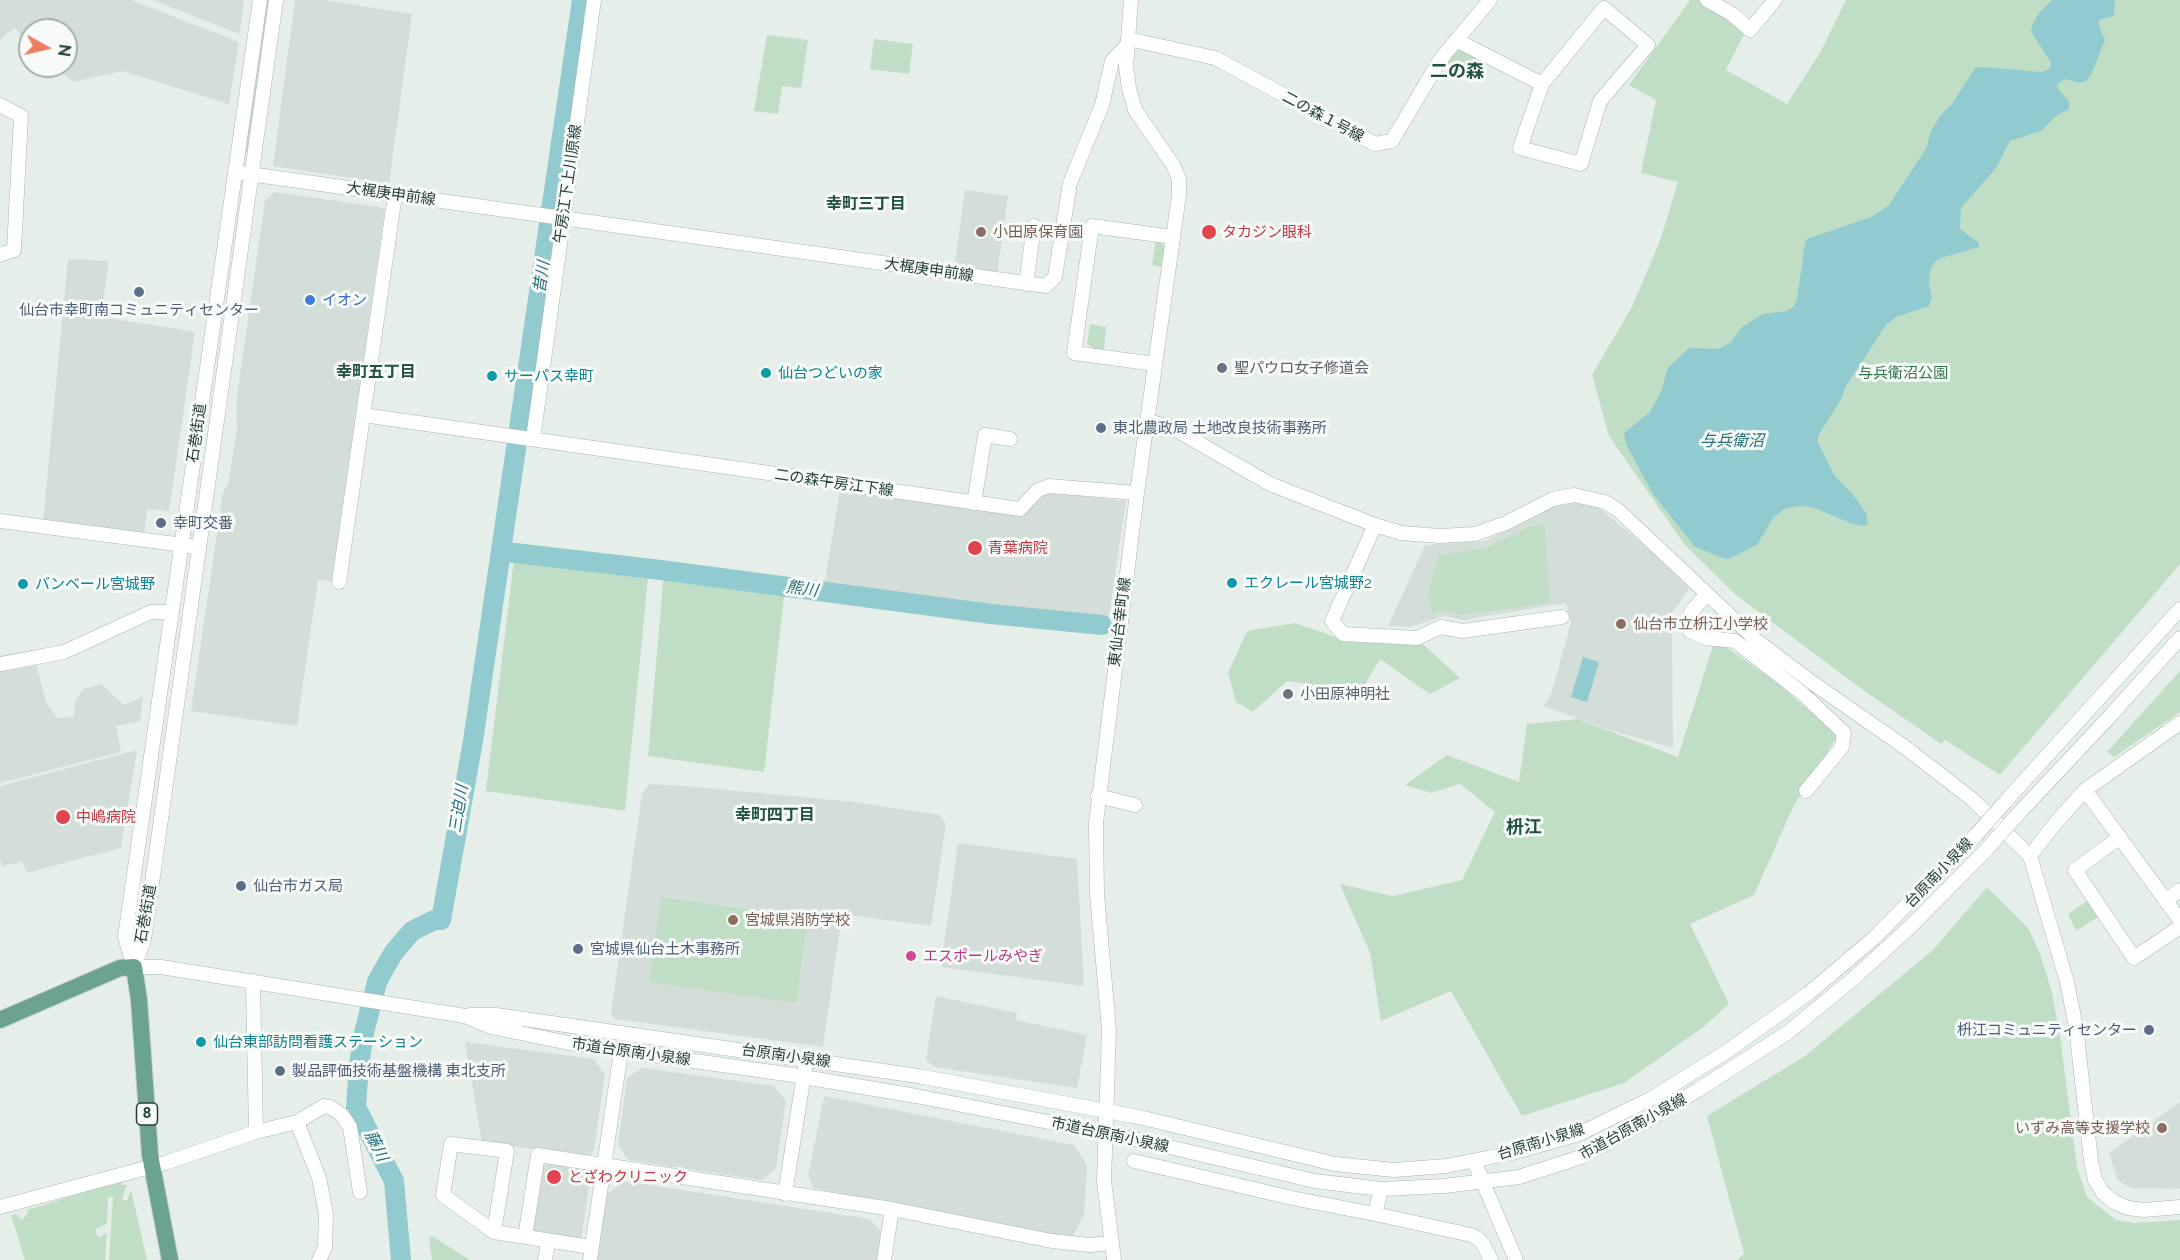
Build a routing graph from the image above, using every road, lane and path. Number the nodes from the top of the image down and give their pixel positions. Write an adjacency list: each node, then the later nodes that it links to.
1 (260, 0): 12 (street, 石巻街道)
2 (276, 0): 13 (street, 石巻街道)
3 (594, 0): 15 (street, 午房江下上川原線)
4 (1131, 0): 9 (street, 東仙台幸町線)
5 (1490, 0): 8 (street, 二の森１号線)
6 (1707, 0): 7 (street)
7 (1774, 0)
8 (1456, 40): 9 (street, 二の森１号線); 10 (street)
9 (1128, 42): 17 (street, 東仙台幸町線); 19 (street, 大梶庚申前線)
10 (1542, 84): 10 (street)
11 (0, 105): 18 (street)
12 (236, 172): 13 (street, 大梶庚申前線); 29 (street, 石巻街道)
13 (252, 175): 14 (street, 大梶庚申前線); 30 (street, 石巻街道)
14 (395, 195): 15 (street, 大梶庚申前線); 21 (street)
15 (555, 217): 19 (street, 大梶庚申前線); 23 (street, 午房江下上川原線)
16 (1034, 225): 19 (street)
17 (1173, 237): 20 (street, 東仙台幸町線); 20 (street)
18 (0, 255)
19 (1026, 284)
20 (1155, 364): 22 (street, 東仙台幸町線)
21 (363, 415): 23 (street, 二の森午房江下線); 31 (street)
22 (1147, 421): 25 (street, 東仙台幸町線); 28 (street)
23 (523, 438): 26 (street, 二の森午房江下線)
24 (1010, 439): 26 (street)
25 (1137, 493): 26 (street, 二の森午房江下線); 41 (street, 東仙台幸町線)
26 (974, 503)
27 (0, 521): 29 (street)
28 (1375, 525): 32 (street); 35 (street)
29 (182, 545): 30 (street); 34 (street, 石巻街道)
30 (199, 547): 49 (street, 石巻街道)
31 (339, 582)
32 (1707, 594): 40 (street); 44 (street)
33 (2180, 609): 64 (street, 台原南小泉線, bridge)
34 (172, 612): 37 (street); 49 (street, 石巻街道)
35 (1562, 617)
36 (2180, 638): 67 (street, 市道台原南小泉線, bridge)
37 (0, 664)
38 (2180, 723): 39 (street)
39 (2085, 790): 43 (street); 44 (street)
40 (1806, 791)
41 (1098, 796): 42 (street); 58 (street, 東仙台幸町線)
42 (1135, 805)
43 (2120, 837): 46 (street); 48 (street)
44 (2030, 856): 72 (street)
45 (2180, 890): 46 (street)
46 (2166, 900): 47 (street)
47 (2180, 920)
48 (2180, 927)
49 (134, 967): 50 (street, 市道台原南小泉線); 51 (main road); 65 (main road, 8)
50 (253, 981): 52 (street, 市道台原南小泉線); 61 (street)
51 (48, 998): 53 (main road); 54 (main road)
52 (465, 1016): 55 (street, 市道台原南小泉線); 56 (street, 台原南小泉線)
53 (0, 1020)
54 (0, 1032)
55 (621, 1052): 57 (street, 市道台原南小泉線); 66 (street)
56 (807, 1059): 57 (street); 58 (street, 台原南小泉線)
57 (804, 1077): 62 (street, 市道台原南小泉線); 70 (street)
58 (1106, 1111): 60 (street, 市道台原南小泉線); 62 (street, 東仙台幸町線)
59 (297, 1122): 61 (street); 69 (street); 81 (street)
60 (1155, 1122): 64 (street, 台原南小泉線)
61 (256, 1132): 65 (street)
62 (1105, 1133): 68 (street, 市道台原南小泉線); 78 (street, 東仙台幸町線)
63 (1134, 1161): 74 (street)
64 (1474, 1161): 67 (street)
65 (151, 1166): 71 (street); 80 (main road, 8)
66 (604, 1166): 70 (street); 76 (street); 79 (street)
67 (1482, 1182): 68 (street, 市道台原南小泉線); 86 (street)
68 (1381, 1189): 74 (street)
69 (360, 1192)
70 (785, 1194): 73 (street)
71 (0, 1207)
72 (2180, 1207)
73 (892, 1209): 78 (street); 83 (street)
74 (1375, 1214): 85 (street)
75 (494, 1232): 75 (street); 76 (street)
76 (525, 1237): 77 (street)
77 (548, 1240): 79 (street); 82 (street)
78 (1110, 1243): 84 (street, 東仙台幸町線)
79 (590, 1254)
80 (170, 1260)
81 (319, 1260)
82 (545, 1260)
83 (884, 1260)
84 (1114, 1260)
85 (1491, 1260)
86 (1516, 1260)

